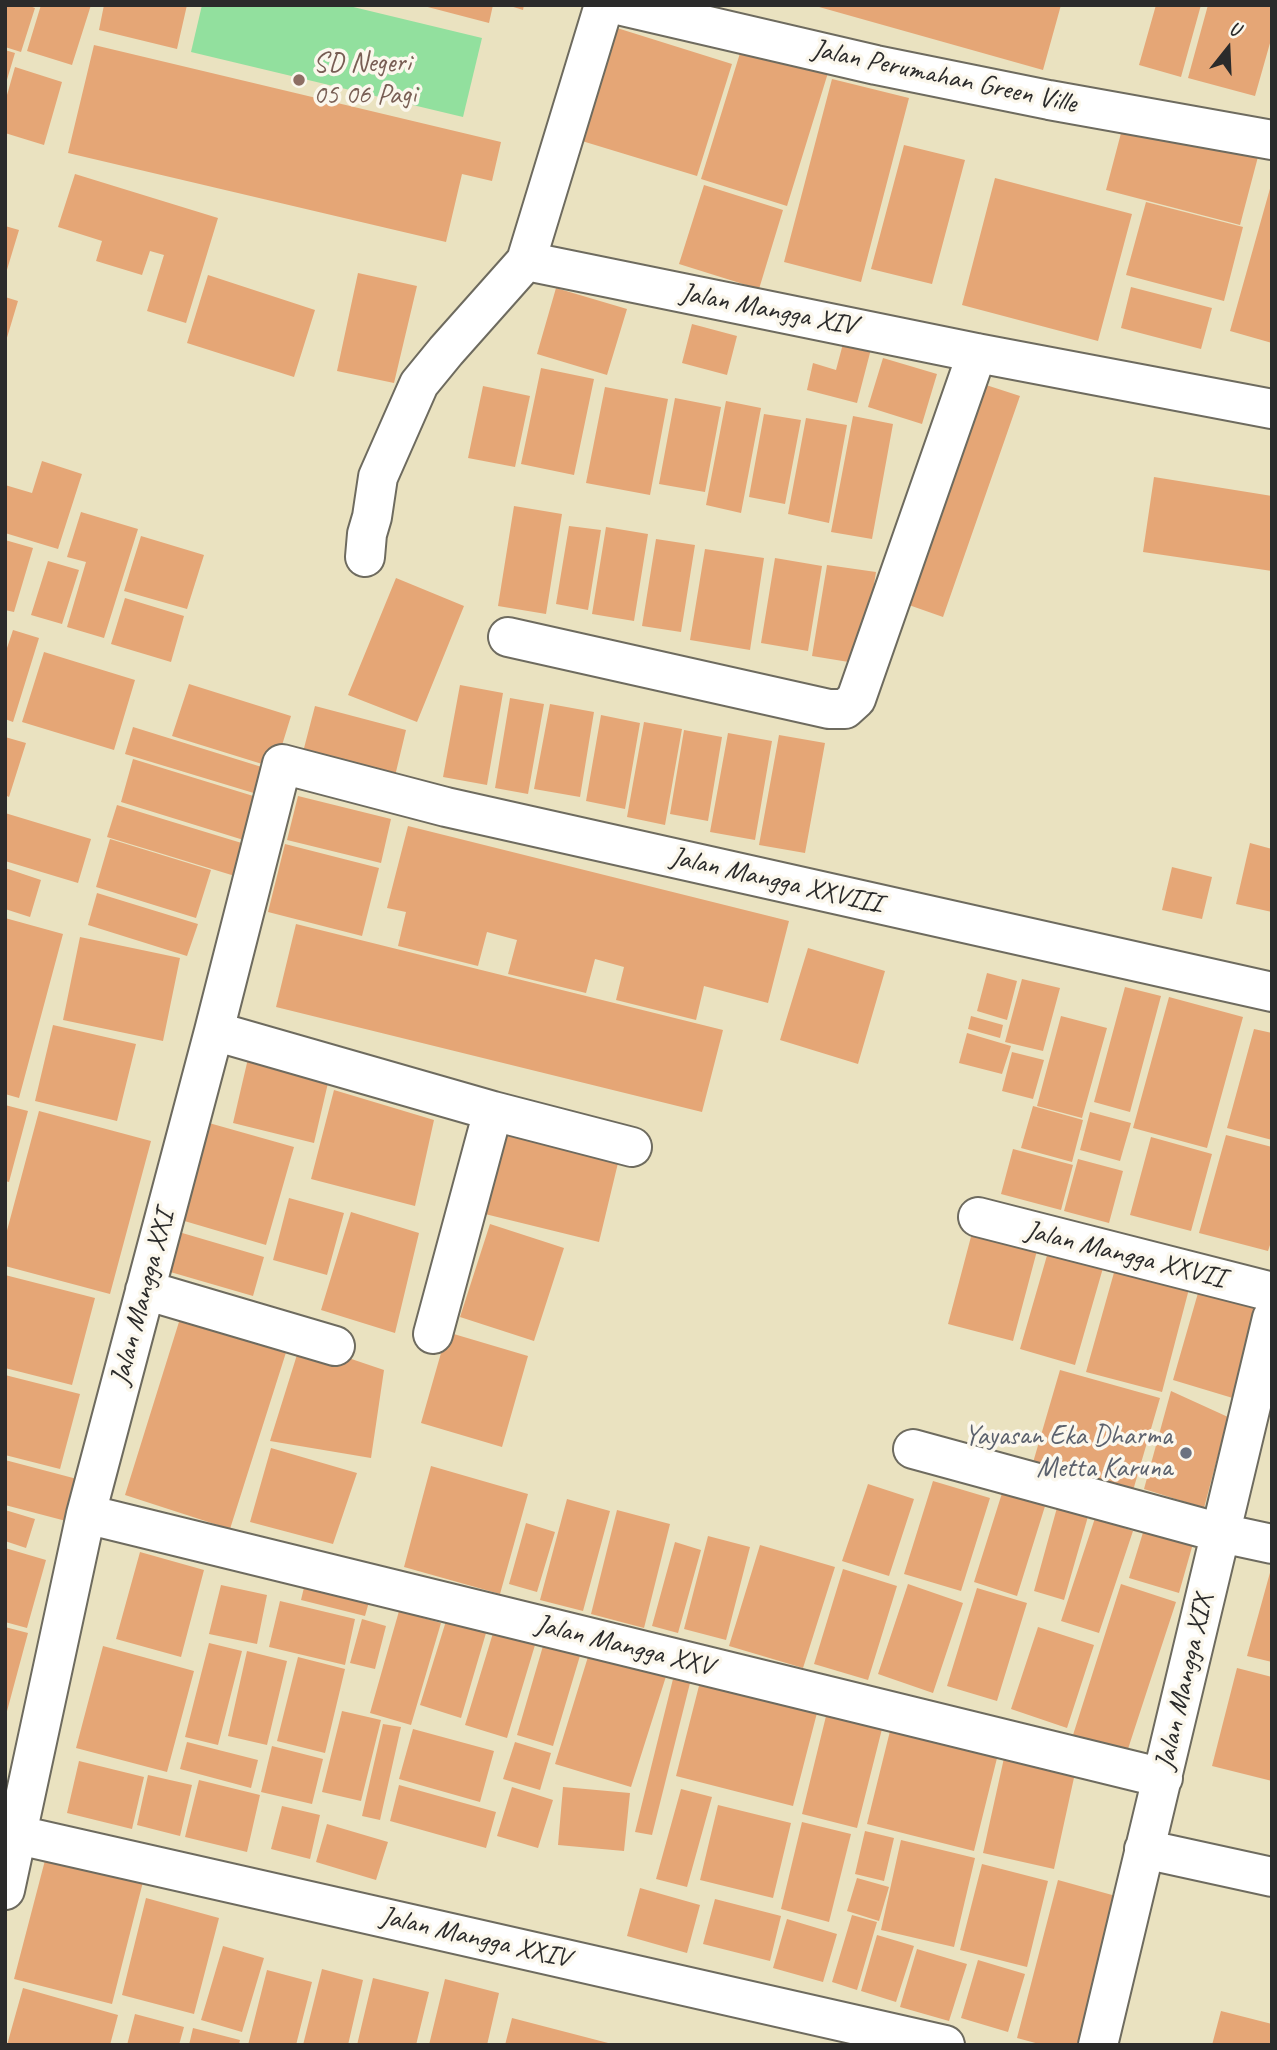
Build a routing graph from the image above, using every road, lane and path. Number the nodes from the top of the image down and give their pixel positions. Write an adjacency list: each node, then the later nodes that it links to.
1 (604, 5): 4 (street)
2 (618, 5): 3 (street, Jalan Perumahan Green Ville)
3 (1272, 140)
4 (526, 261): 5 (street, Jalan Mangga XIV); 7 (street)
5 (977, 353): 6 (street, Jalan Mangga XIV); 8 (street)
6 (1272, 409)
7 (365, 557)
8 (508, 637)
9 (282, 764): 10 (street, Jalan Mangga XXVIII); 11 (street, Jalan Mangga XXI)
10 (1272, 992)
11 (214, 1031): 12 (street); 15 (street, Jalan Mangga XXI)
12 (493, 1111): 13 (street); 18 (street)
13 (632, 1146)
14 (978, 1217): 16 (street, Jalan Mangga XXVII)
15 (145, 1290): 19 (street); 21 (street, Jalan Mangga XXI)
16 (1272, 1292)
17 (1272, 1318): 22 (street, Jalan Mangga XIX)
18 (433, 1334)
19 (335, 1346)
20 (913, 1449): 22 (street)
21 (86, 1514): 24 (street, Jalan Mangga XXV); 25 (street, Jalan Mangga XXI)
22 (1221, 1533): 23 (street); 24 (street, Jalan Mangga XIX)
23 (1272, 1544)
24 (1163, 1777): 26 (street, Jalan Mangga XIX)
25 (11, 1834): 28 (street, Jalan Mangga XXI); 29 (street, Jalan Mangga XXIV)
26 (1144, 1849): 27 (street); 30 (street, Jalan Mangga XIX)
27 (1272, 1877)
28 (5, 1891)
29 (945, 2045)
30 (1098, 2045)

